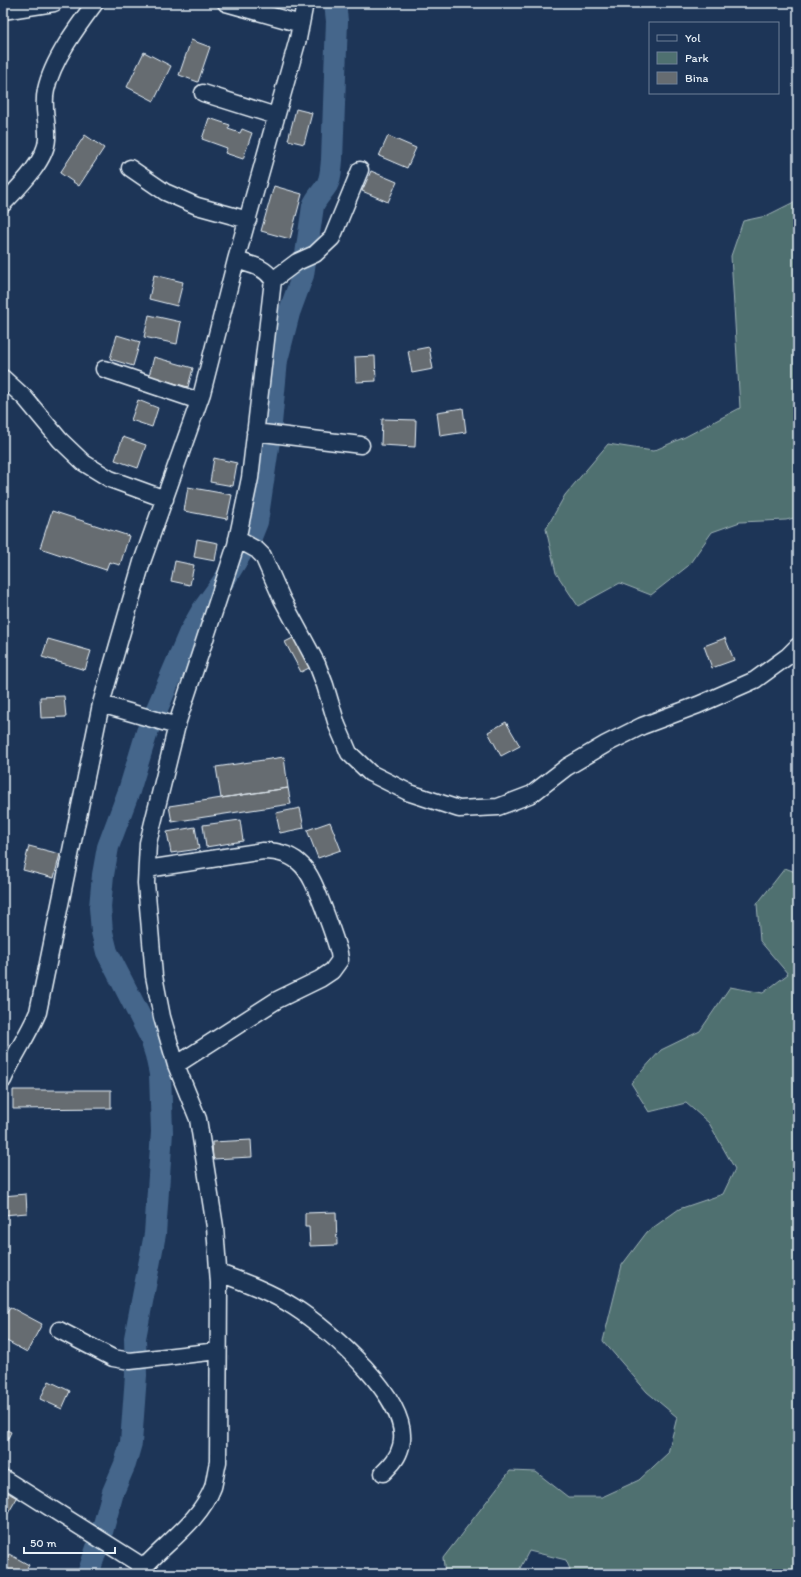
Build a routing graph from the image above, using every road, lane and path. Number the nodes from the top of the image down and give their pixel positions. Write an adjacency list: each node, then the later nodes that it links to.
1 (54, 3): 5 (street)
2 (95, 3): 11 (street)
3 (226, 3): 6 (street)
4 (305, 3): 6 (street)
5 (3, 11)
6 (301, 24): 8 (street)
7 (203, 93): 8 (street)
8 (276, 116): 12 (street)
9 (130, 168): 12 (street)
10 (360, 170): 14 (street)
11 (3, 204)
12 (248, 220): 13 (street)
13 (236, 260): 14 (street); 17 (street)
14 (273, 280): 18 (street)
15 (104, 369): 17 (street)
16 (3, 378): 20 (street)
17 (199, 401): 20 (street)
18 (255, 432): 19 (street); 21 (street)
19 (361, 445)
20 (165, 498): 23 (street)
21 (237, 539): 22 (street); 24 (street)
22 (798, 646)
23 (101, 704): 24 (street); 27 (street)
24 (177, 726): 25 (street)
25 (147, 869): 26 (street); 26 (street)
26 (176, 1064): 28 (street)
27 (3, 1080)
28 (219, 1273): 30 (street); 31 (street)
29 (59, 1330): 30 (street)
30 (218, 1351): 33 (street)
31 (383, 1473)
32 (4, 1478): 33 (street)
33 (141, 1570)

